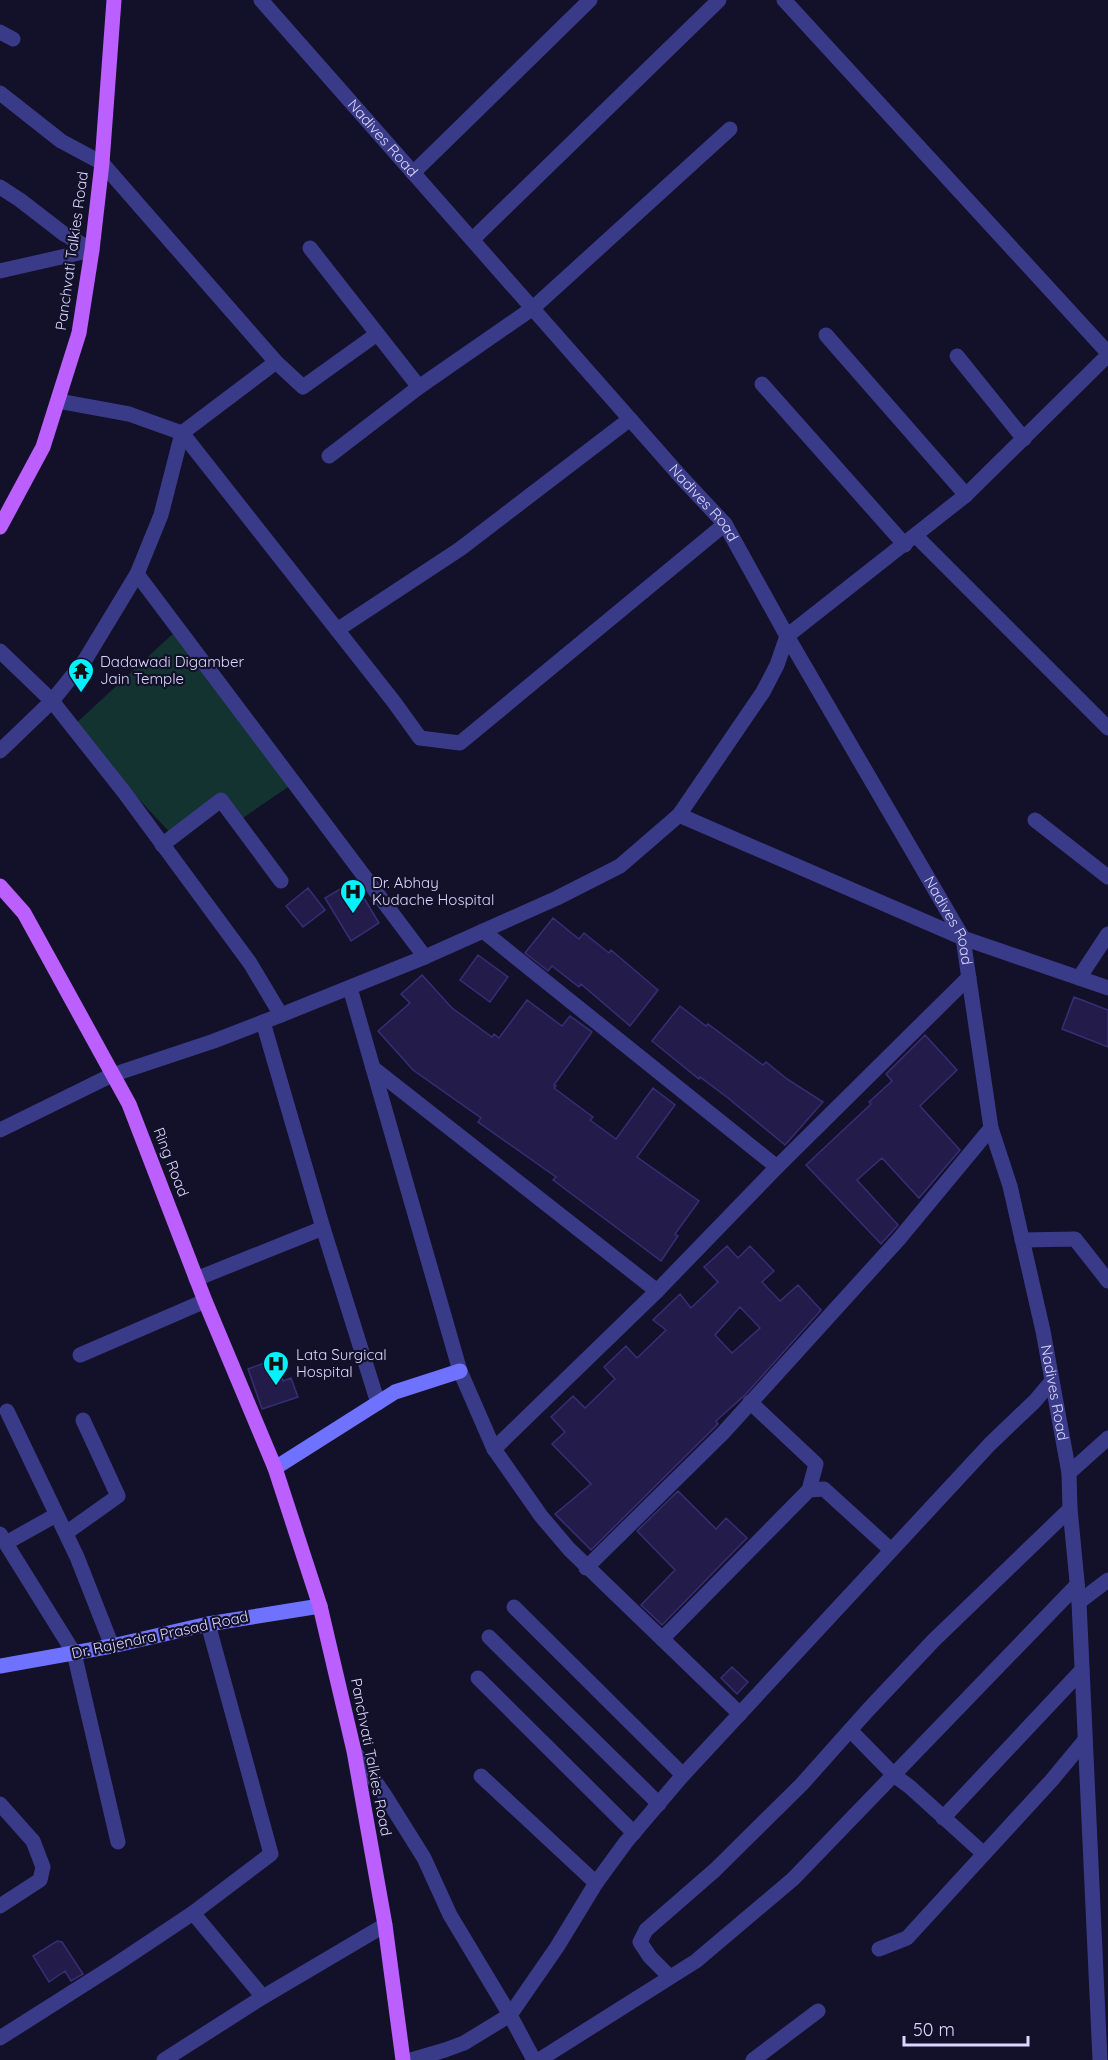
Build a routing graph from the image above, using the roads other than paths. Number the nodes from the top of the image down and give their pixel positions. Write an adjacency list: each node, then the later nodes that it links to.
1 (114, 0): 8 (main road, Panchvati Talkies Road)
2 (261, 0): 9 (street, Nadives Road)
3 (590, 0): 9 (street)
4 (719, 0): 11 (street)
5 (784, 0): 18 (street)
6 (0, 93): 8 (street)
7 (730, 129): 15 (street)
8 (102, 163): 13 (main road, Panchvati Talkies Road); 20 (street)
9 (413, 172): 11 (street, Nadives Road)
10 (0, 187): 13 (street)
11 (473, 239): 15 (street, Nadives Road)
12 (310, 248): 16 (street)
13 (92, 250): 14 (street); 23 (main road, Panchvati Talkies Road)
14 (0, 271)
15 (532, 308): 22 (street); 24 (street, Nadives Road)
16 (377, 334): 20 (street); 22 (street)
17 (826, 335): 28 (street)
18 (1108, 354): 26 (street)
19 (957, 356): 26 (street)
20 (276, 362): 25 (street)
21 (762, 384): 31 (street)
22 (419, 387): 27 (street)
23 (58, 401): 25 (street); 30 (main road, Panchvati Talkies Road)
24 (630, 419): 29 (street, Nadives Road); 33 (street)
25 (182, 433): 32 (street); 33 (street)
26 (1024, 439): 28 (street)
27 (329, 456)
28 (966, 495): 31 (street)
29 (725, 524): 33 (street); 34 (street, Nadives Road)
30 (0, 527)
31 (910, 541): 34 (street); 37 (street)
32 (137, 574): 36 (street); 48 (street)
33 (337, 630)
34 (787, 636): 39 (street); 47 (street, Nadives Road)
35 (0, 651): 36 (street)
36 (52, 701): 38 (street); 41 (street)
37 (1108, 728)
38 (0, 751)
39 (679, 815): 45 (street); 47 (street)
40 (1035, 820): 42 (street)
41 (162, 844): 43 (street); 53 (street)
42 (1108, 877)
43 (281, 881)
44 (0, 886): 56 (main road, Ring Road)
45 (483, 931): 48 (street); 59 (street)
46 (1108, 934): 50 (street)
47 (963, 938): 49 (street, Nadives Road); 50 (street)
48 (425, 957): 51 (street)
49 (969, 977): 57 (street, Nadives Road); 59 (street)
50 (1079, 978): 52 (street)
51 (350, 988): 53 (street); 55 (street)
52 (1108, 988)
53 (281, 1016): 54 (street)
54 (263, 1022): 56 (street); 60 (street)
55 (373, 1068): 64 (street); 67 (street)
56 (112, 1075): 58 (street); 62 (main road, Ring Road)
57 (991, 1128): 61 (street, Nadives Road); 69 (street)
58 (0, 1130)
59 (777, 1167): 64 (street)
60 (323, 1228): 62 (street); 70 (street)
61 (1022, 1240): 63 (street); 68 (street, Nadives Road)
62 (196, 1279): 65 (main road, Ring Road)
63 (1108, 1280)
64 (657, 1291): 74 (street)
65 (205, 1301): 66 (street); 75 (main road, Ring Road)
66 (80, 1355)
67 (460, 1371): 70 (main road); 74 (street)
68 (1052, 1382): 76 (street, Nadives Road); 82 (street)
69 (750, 1402): 77 (street); 83 (street)
70 (378, 1403): 75 (main road)
71 (7, 1411): 79 (street)
72 (83, 1420): 80 (street)
73 (1108, 1438): 76 (street)
74 (494, 1449): 83 (street)
75 (275, 1468): 87 (main road, Panchvati Talkies Road)
76 (1070, 1473): 78 (street, Nadives Road)
77 (809, 1490): 82 (street); 91 (street)
78 (1070, 1509): 85 (street, Nadives Road); 98 (street)
79 (56, 1515): 80 (street); 81 (street)
80 (66, 1533): 92 (street)
81 (3, 1539): 93 (street)
82 (891, 1550): 97 (street)
83 (586, 1568): 91 (street)
84 (1108, 1580): 86 (street)
85 (1077, 1585): 86 (street, Nadives Road); 103 (street)
86 (1079, 1602): 95 (street, Nadives Road)
87 (320, 1606): 89 (main road, Dr. Rajendra Prasad Road); 100 (main road, Panchvati Talkies Road)
88 (514, 1607): 101 (street)
89 (208, 1624): 92 (main road, Dr. Rajendra Prasad Road); 112 (street)
90 (489, 1637): 105 (street)
91 (662, 1639): 97 (street)
92 (112, 1646): 93 (main road, Dr. Rajendra Prasad Road)
93 (74, 1653): 94 (main road, Dr. Rajendra Prasad Road); 108 (street)
94 (0, 1666)
95 (1082, 1670): 99 (street, Nadives Road); 106 (street)
96 (478, 1678): 107 (street)
97 (740, 1714): 101 (street)
98 (850, 1730): 103 (street); 115 (street)
99 (1085, 1740): 109 (street); 116 (street, Nadives Road)
100 (354, 1751): 113 (main road, Panchvati Talkies Road); 119 (street)
101 (683, 1775): 105 (street)
102 (481, 1776): 110 (street)
103 (895, 1776): 106 (street); 115 (street)
104 (0, 1804): 111 (street)
105 (659, 1804): 107 (street)
106 (943, 1818): 109 (street)
107 (634, 1833): 110 (street)
108 (118, 1842)
109 (984, 1854): 114 (street)
110 (596, 1883): 119 (street)
111 (0, 1906)
112 (193, 1913): 117 (street); 120 (street)
113 (385, 1926): 117 (street); 122 (main road, Panchvati Talkies Road)
114 (879, 1949)
115 (670, 1977): 125 (street)
116 (1103, 1996): 127 (street, Nadives Road)
117 (264, 1997): 121 (street)
118 (818, 2011): 126 (street)
119 (510, 2015): 123 (street); 124 (street)
120 (0, 2038)
121 (164, 2060)
122 (403, 2060)
123 (411, 2060)
124 (534, 2060)
125 (539, 2060)
126 (753, 2060)
127 (1100, 2060)

